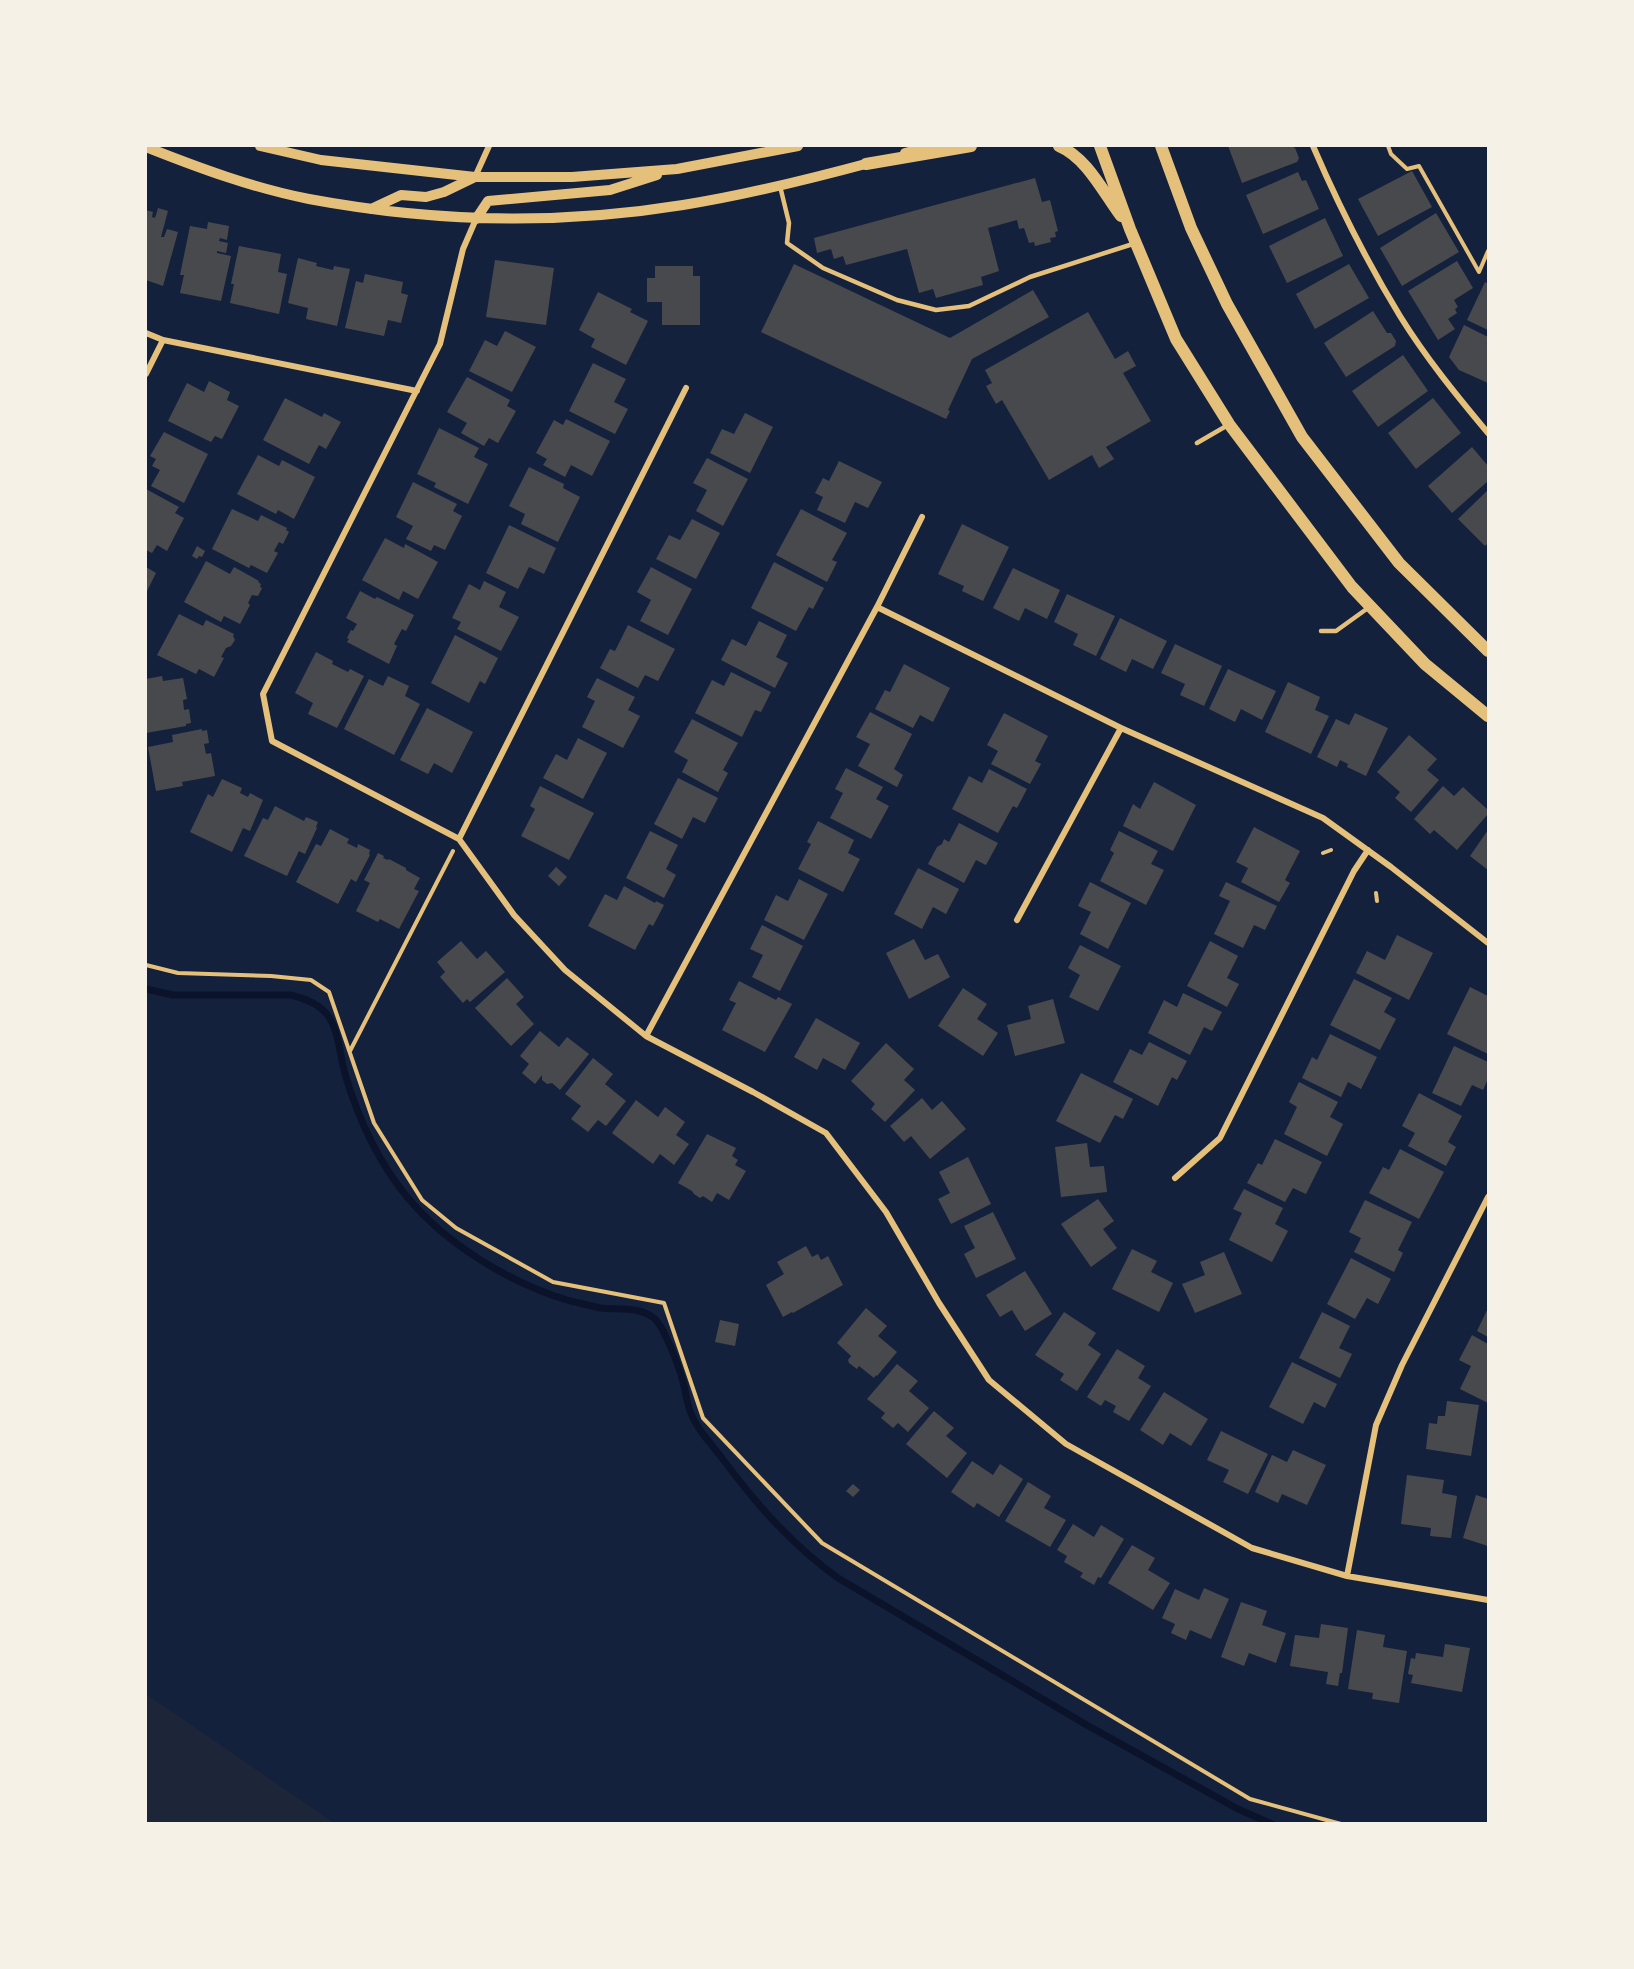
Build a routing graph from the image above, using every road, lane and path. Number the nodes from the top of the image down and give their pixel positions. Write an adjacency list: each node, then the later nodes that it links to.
1 (260, 146): 14 (street)
2 (489, 146): 14 (street)
3 (798, 146): 13 (street)
4 (931, 146): 12 (street)
5 (971, 146): 12 (main road)
6 (1059, 146): 18 (main road)
7 (1100, 146): 18 (main road)
8 (1161, 146): 33 (main road)
9 (1313, 146): 27 (street)
10 (1388, 146): 20 (path)
11 (146, 147): 16 (street)
12 (866, 164): 15 (street)
13 (677, 169): 14 (street); 17 (street)
14 (475, 177): 16 (street)
15 (780, 186): 17 (street); 19 (lane)
16 (371, 209): 17 (street)
17 (476, 219): 25 (street)
18 (1130, 229): 19 (main road)
19 (1136, 243): 26 (main road)
20 (1488, 251)
21 (146, 333): 22 (street)
22 (163, 340): 23 (street); 25 (street)
23 (146, 374)
24 (686, 388): 36 (street)
25 (417, 391): 36 (street)
26 (1229, 424): 28 (lane); 30 (main road)
27 (1488, 433)
28 (1197, 443)
29 (922, 517): 31 (street)
30 (1371, 606): 32 (lane); 34 (main road)
31 (877, 607): 35 (street); 45 (street)
32 (1321, 631)
33 (1488, 651)
34 (1488, 716)
35 (1120, 728): 38 (street); 42 (street)
36 (459, 839): 45 (street); 46 (path)
37 (1331, 849): 39 (path)
38 (1368, 850): 43 (street); 47 (street)
39 (1323, 853)
40 (1376, 893): 41 (path)
41 (1377, 901)
42 (1017, 920)
43 (1488, 943)
44 (146, 965): 46 (path)
45 (646, 1036): 49 (street)
46 (350, 1051): 51 (path)
47 (1175, 1178)
48 (1488, 1197): 49 (street)
49 (1347, 1576): 50 (street)
50 (1488, 1600)
51 (1341, 1824)

